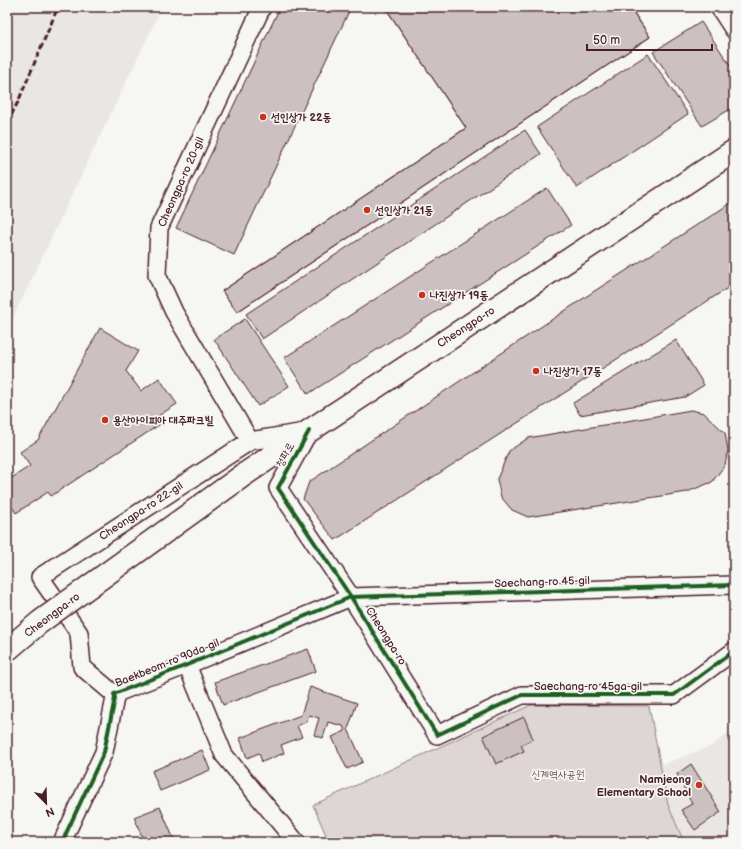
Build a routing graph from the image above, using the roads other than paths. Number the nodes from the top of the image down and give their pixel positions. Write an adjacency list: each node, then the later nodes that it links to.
1 (262, 7): 6 (street, Cheongpa-ro 20-gil)
2 (719, 7): 3 (street)
3 (734, 30)
4 (734, 151): 5 (main road, Cheongpa-ro)
5 (309, 431): 6 (street, Cheongpa-ro 22-gil); 7 (street, 청파로); 10 (main road, Cheongpa-ro, bridge)
6 (250, 441): 13 (street, Cheongpa-ro 22-gil)
7 (278, 488): 9 (street, Cheongpa-ro)
8 (734, 585): 9 (street, Saechang-ro 45-gil)
9 (351, 598): 12 (street, Baekbeom-ro 90da-gil); 14 (street, Cheongpa-ro)
10 (7, 650)
11 (734, 651): 14 (street, Saechang-ro 45ga-gil)
12 (187, 665): 13 (street, Baekbeom-ro 90da-gil); 16 (street)
13 (114, 694): 15 (street, Baekbeom-ro 90da-gil)
14 (437, 736)
15 (62, 842)
16 (296, 842)

